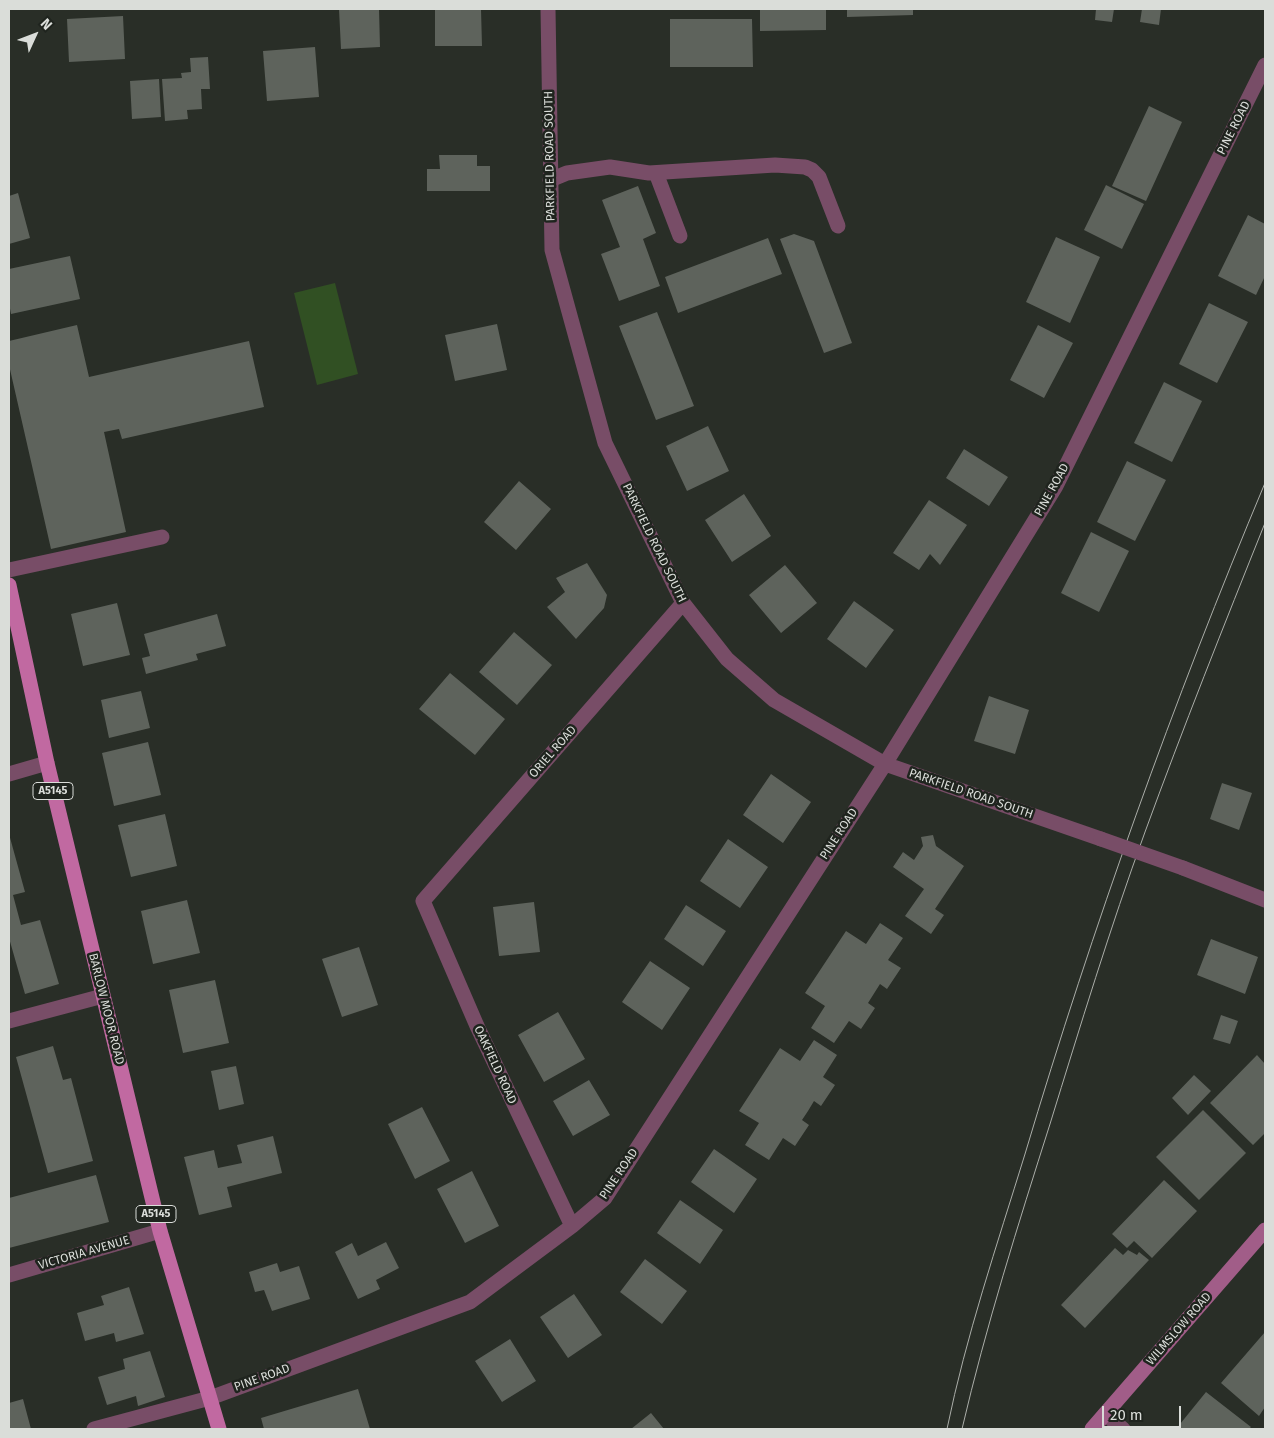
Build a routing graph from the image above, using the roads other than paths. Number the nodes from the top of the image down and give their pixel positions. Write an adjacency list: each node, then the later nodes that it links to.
1 (548, 9): 4 (street, PARKFIELD ROAD SOUTH)
2 (1265, 65): 12 (street, PINE ROAD)
3 (656, 173): 4 (street); 5 (street); 6 (street)
4 (550, 180): 10 (street, PARKFIELD ROAD SOUTH)
5 (838, 226)
6 (680, 236)
7 (162, 537): 8 (street)
8 (9, 570)
9 (9, 585): 11 (main road, BARLOW MOOR ROAD / A5145)
10 (682, 603): 12 (street, PARKFIELD ROAD SOUTH); 15 (street, ORIEL ROAD)
11 (47, 764): 13 (street); 16 (main road, BARLOW MOOR ROAD / A5145)
12 (884, 764): 14 (street, PARKFIELD ROAD SOUTH, bridge); 18 (street, PINE ROAD)
13 (9, 774)
14 (1265, 900)
15 (423, 901): 18 (street, OAKFIELD ROAD)
16 (103, 996): 17 (street); 20 (main road, BARLOW MOOR ROAD / A5145)
17 (9, 1021)
18 (572, 1226): 22 (street, PINE ROAD)
19 (1265, 1230): 23 (main road, WILMSLOW ROAD)
20 (160, 1231): 21 (street, VICTORIA AVENUE); 22 (main road, BARLOW MOOR ROAD / A5145)
21 (9, 1275)
22 (210, 1398): 24 (street, PINE ROAD); 25 (main road, BARLOW MOOR ROAD / A5145)
23 (1105, 1414): 26 (main road, WILMSLOW ROAD); 27 (street)
24 (94, 1429)
25 (219, 1429)
26 (1092, 1429)
27 (1123, 1429)

